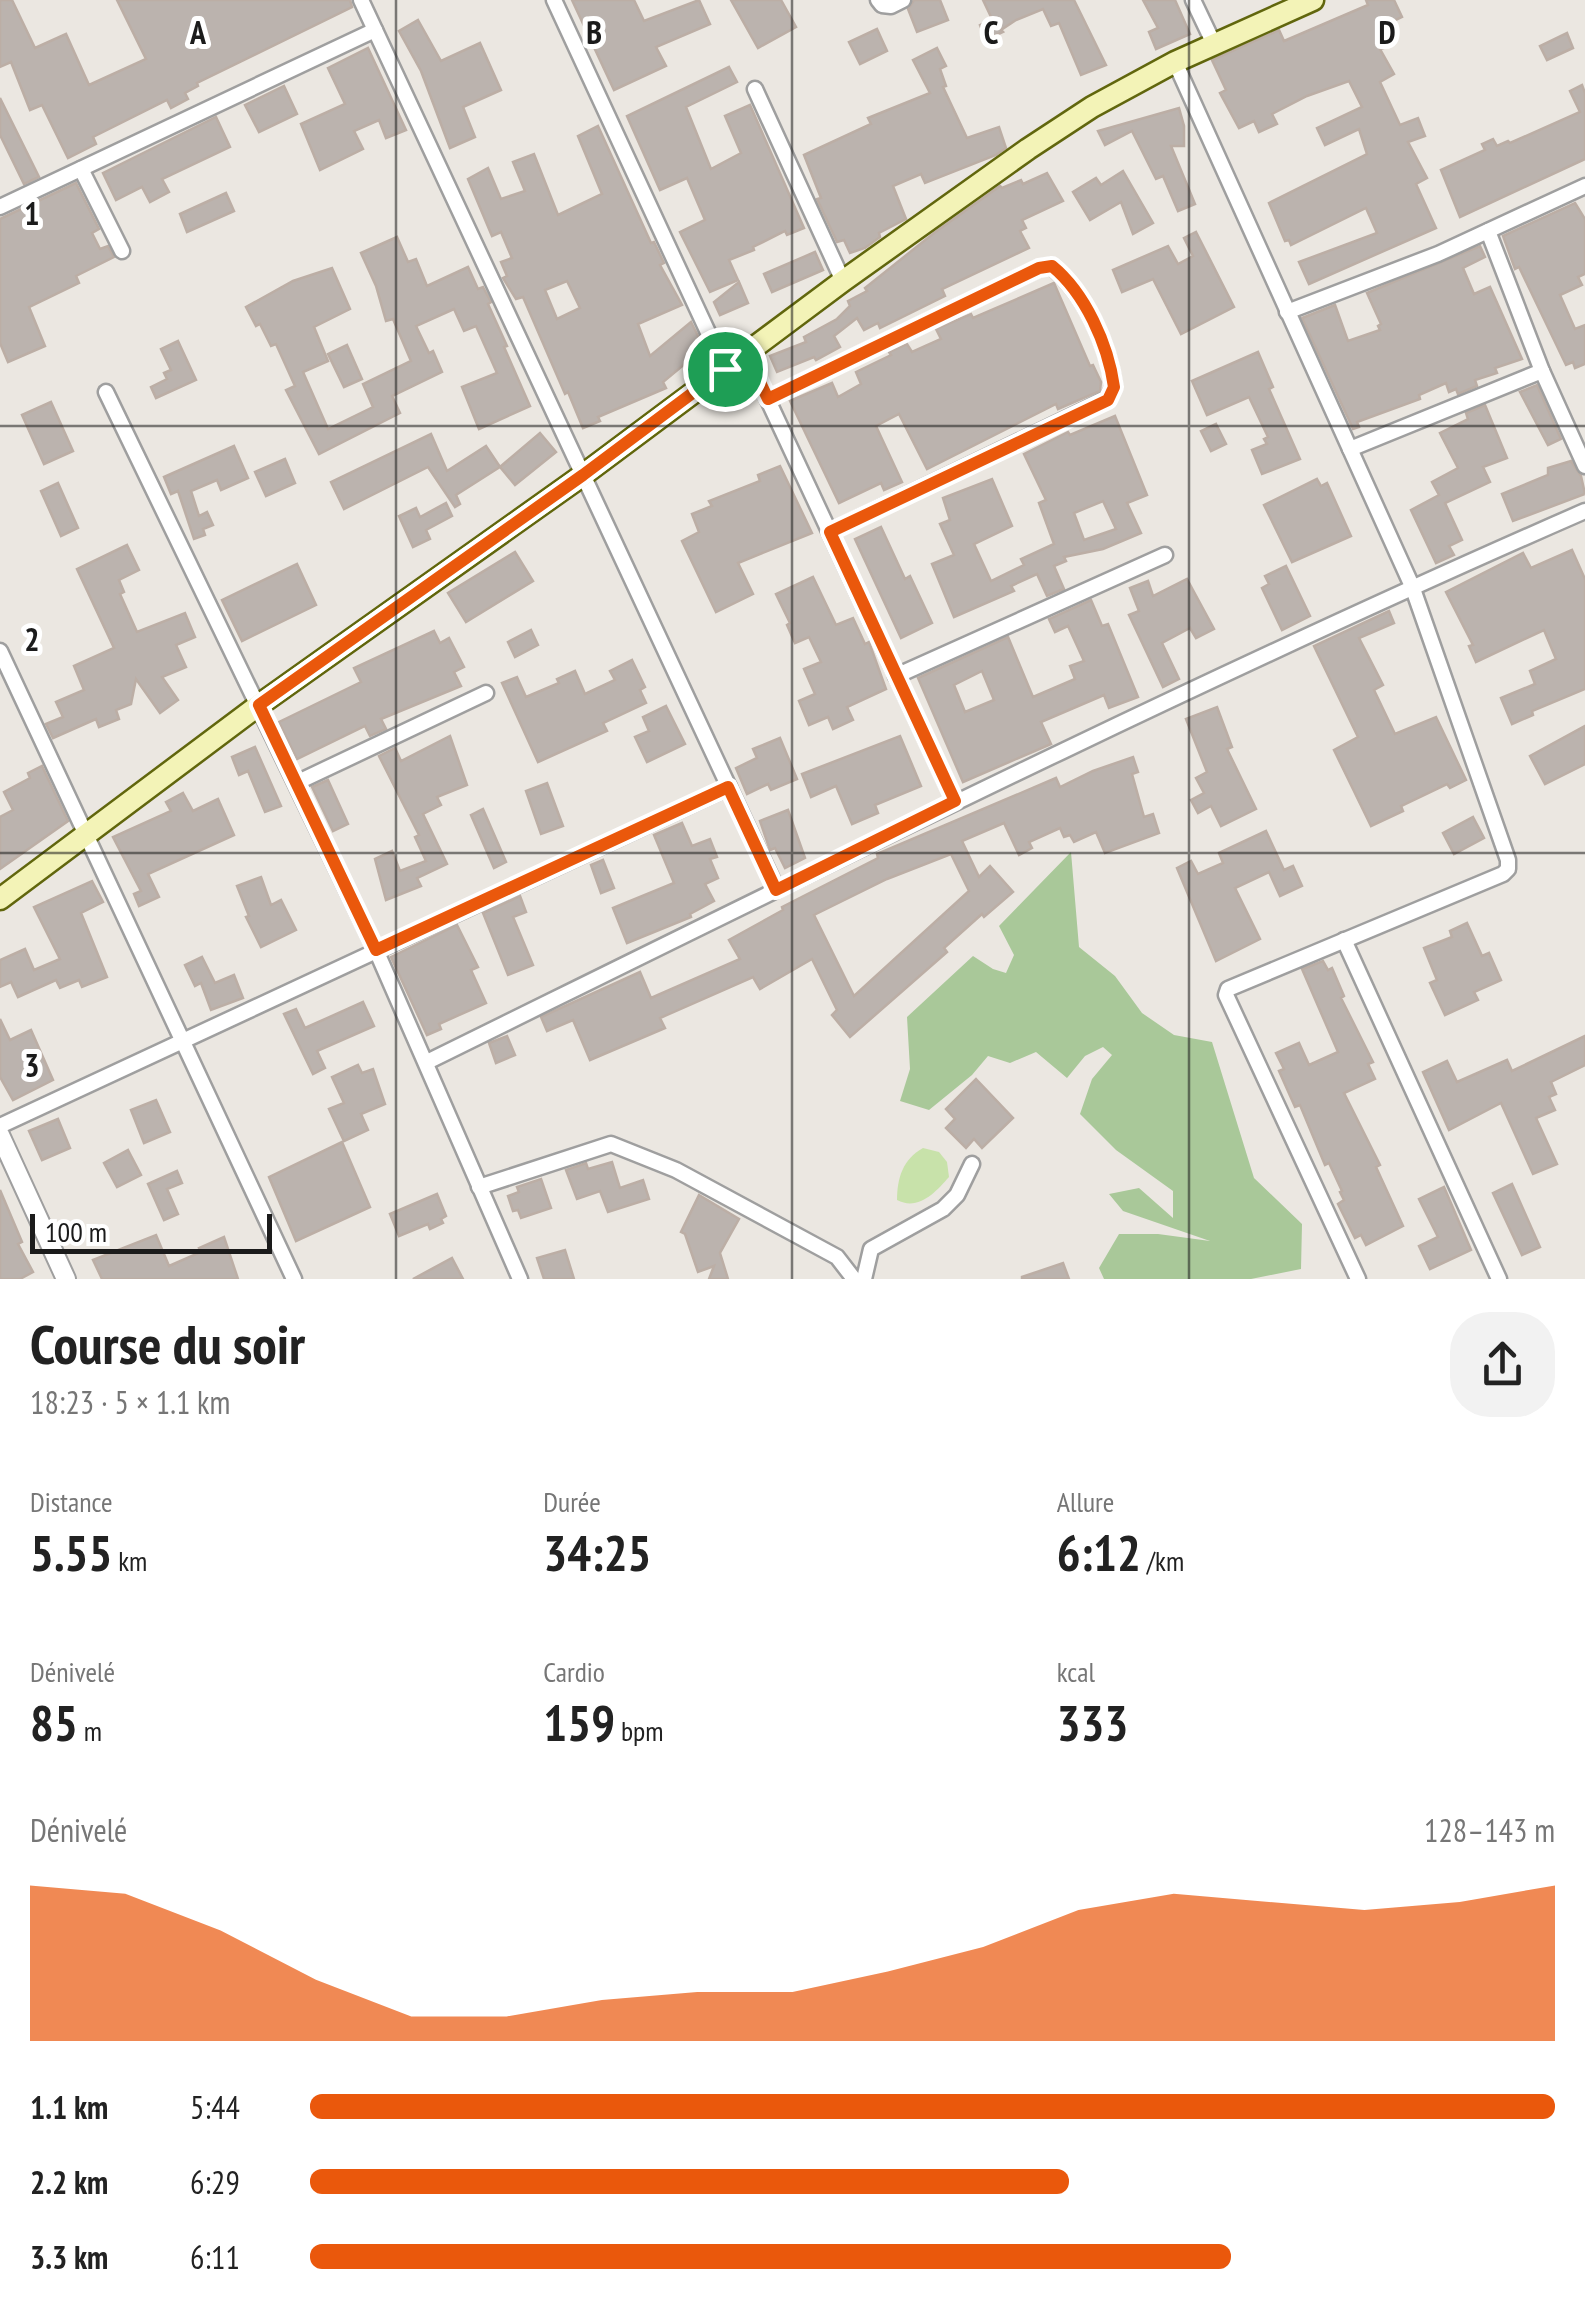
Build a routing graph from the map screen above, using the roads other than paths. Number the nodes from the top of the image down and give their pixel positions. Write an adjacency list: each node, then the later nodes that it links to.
1 (361, 0): 7 (street)
2 (554, 0): 19 (street)
3 (878, 0): 4 (street)
4 (904, 0)
5 (1193, 0): 8 (street)
6 (1313, 0): 8 (main road)
7 (374, 30): 11 (street); 25 (street)
8 (1213, 42): 9 (main road)
9 (1175, 62): 16 (main road); 17 (street)
10 (755, 89): 16 (street)
11 (82, 168): 13 (street); 15 (street)
12 (1585, 186): 14 (street)
13 (0, 206)
14 (1488, 231): 17 (street); 20 (street)
15 (122, 251)
16 (843, 281): 18 (main road)
17 (1287, 312): 23 (street)
18 (746, 353): 19 (main road); 22 (street)
19 (725, 369): 25 (main road)
20 (1542, 370): 23 (street); 24 (street)
21 (106, 392): 33 (street)
22 (768, 399): 27 (street); 27 (street)
23 (1350, 450): 29 (street)
24 (1585, 466)
25 (583, 475): 33 (main road); 35 (street)
26 (1585, 511): 29 (street)
27 (830, 532): 31 (street)
28 (1165, 555): 31 (street)
29 (1412, 586): 36 (street); 40 (street)
30 (0, 651): 37 (street)
31 (896, 676): 36 (street)
32 (486, 693): 34 (street)
33 (259, 705): 34 (street); 37 (main road)
34 (296, 783): 41 (street)
35 (728, 787): 38 (street); 41 (street)
36 (955, 801): 38 (street)
37 (88, 836): 39 (main road); 42 (street)
38 (776, 890): 43 (street)
39 (0, 900)
40 (1344, 940): 52 (street); 53 (street)
41 (376, 950): 42 (street); 43 (street)
42 (180, 1040): 44 (street); 48 (street)
43 (427, 1062): 46 (street)
44 (1, 1137): 47 (street)
45 (972, 1164): 51 (street)
46 (478, 1187): 49 (street); 50 (street)
47 (66, 1279)
48 (294, 1279)
49 (520, 1279)
50 (854, 1279)
51 (864, 1279)
52 (1358, 1279)
53 (1499, 1279)

